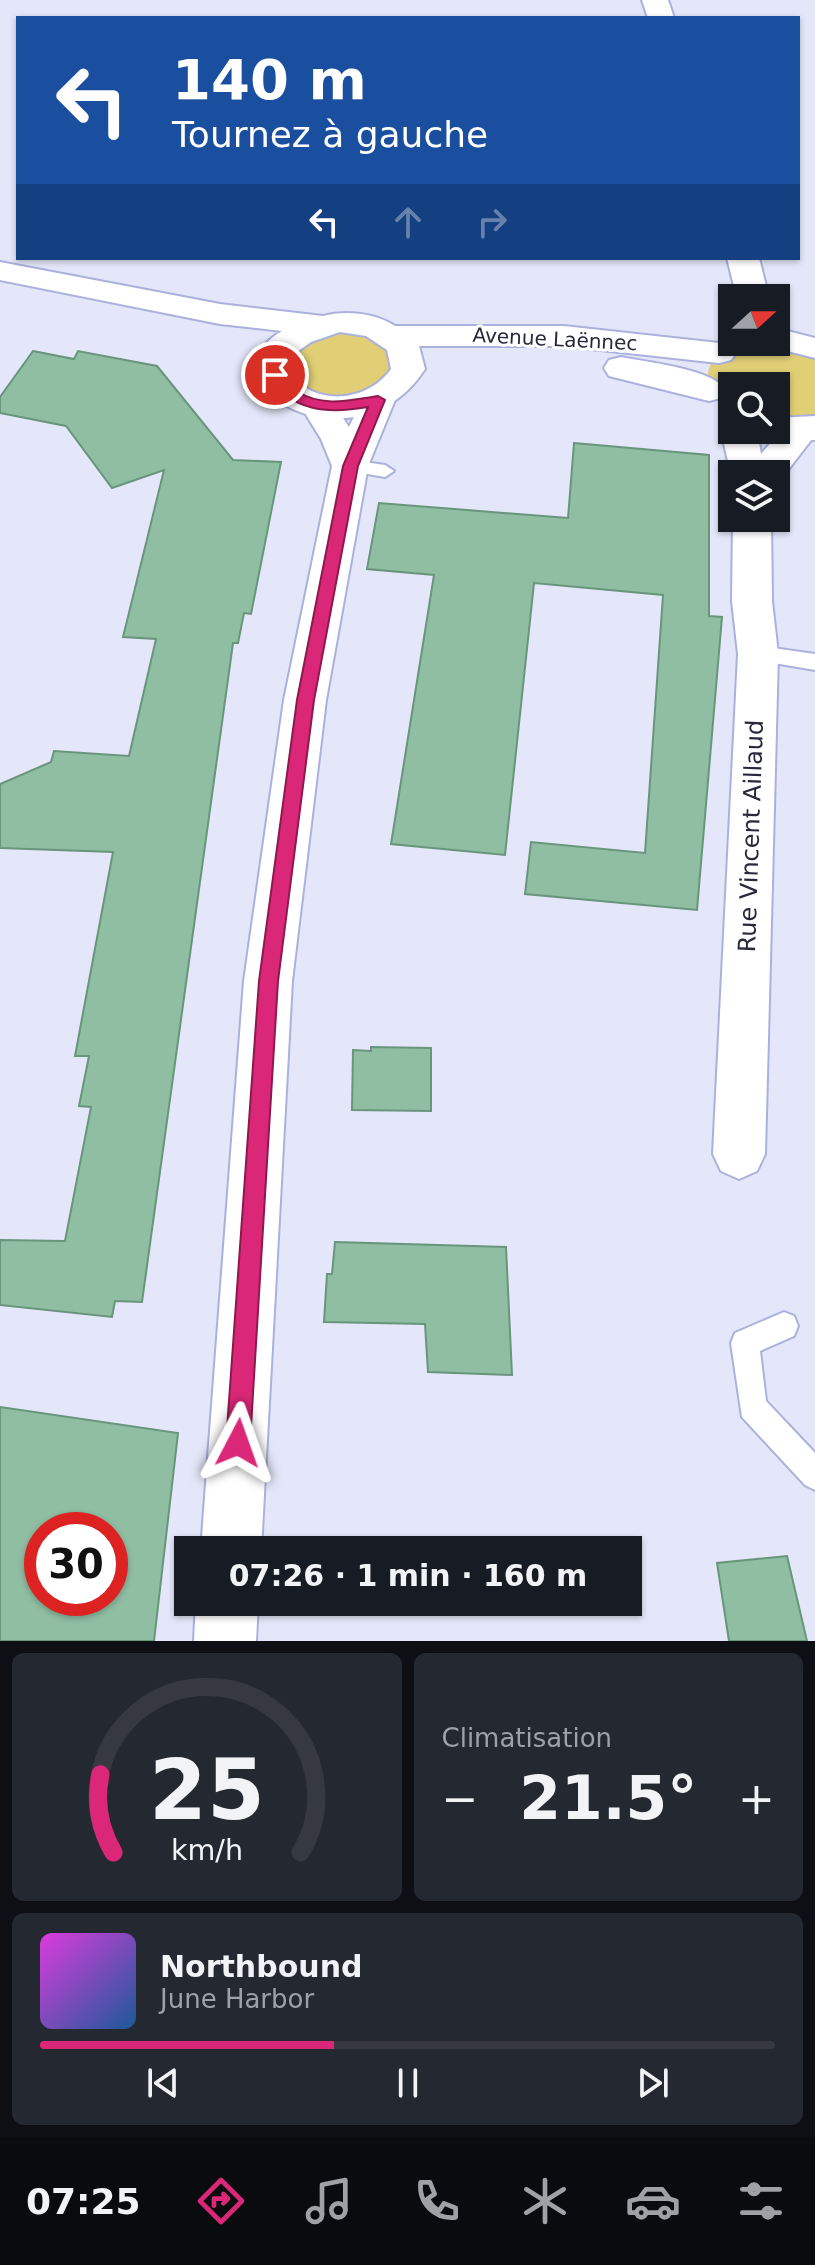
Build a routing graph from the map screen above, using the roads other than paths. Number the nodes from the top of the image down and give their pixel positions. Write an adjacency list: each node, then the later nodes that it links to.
1 (744, 260): 3 (street)
2 (0, 271): 4 (street)
3 (750, 284)
4 (220, 314): 5 (street); 11 (street)
5 (321, 325): 6 (street); 11 (street)
6 (391, 336): 8 (street, Avenue Laënnec); 12 (street)
7 (790, 342): 9 (street)
8 (718, 347)
9 (815, 348)
10 (720, 356): 13 (street)
11 (274, 361): 15 (street)
12 (390, 390): 14 (street, Avenue Laënnec); 15 (street); 18 (street)
13 (718, 396)
14 (718, 400)
15 (317, 405): 18 (street)
16 (797, 430): 17 (street)
17 (775, 460)
18 (368, 468): 25 (street)
19 (752, 532): 20 (street, Rue Vincent Aillaud)
20 (758, 654): 21 (lane); 22 (street, Rue Vincent Aillaud)
21 (815, 662)
22 (739, 1154)
23 (784, 1326): 24 (lane)
24 (815, 1475)
25 (232, 1536)
26 (226, 1616): 27 (street)
27 (225, 1641)

